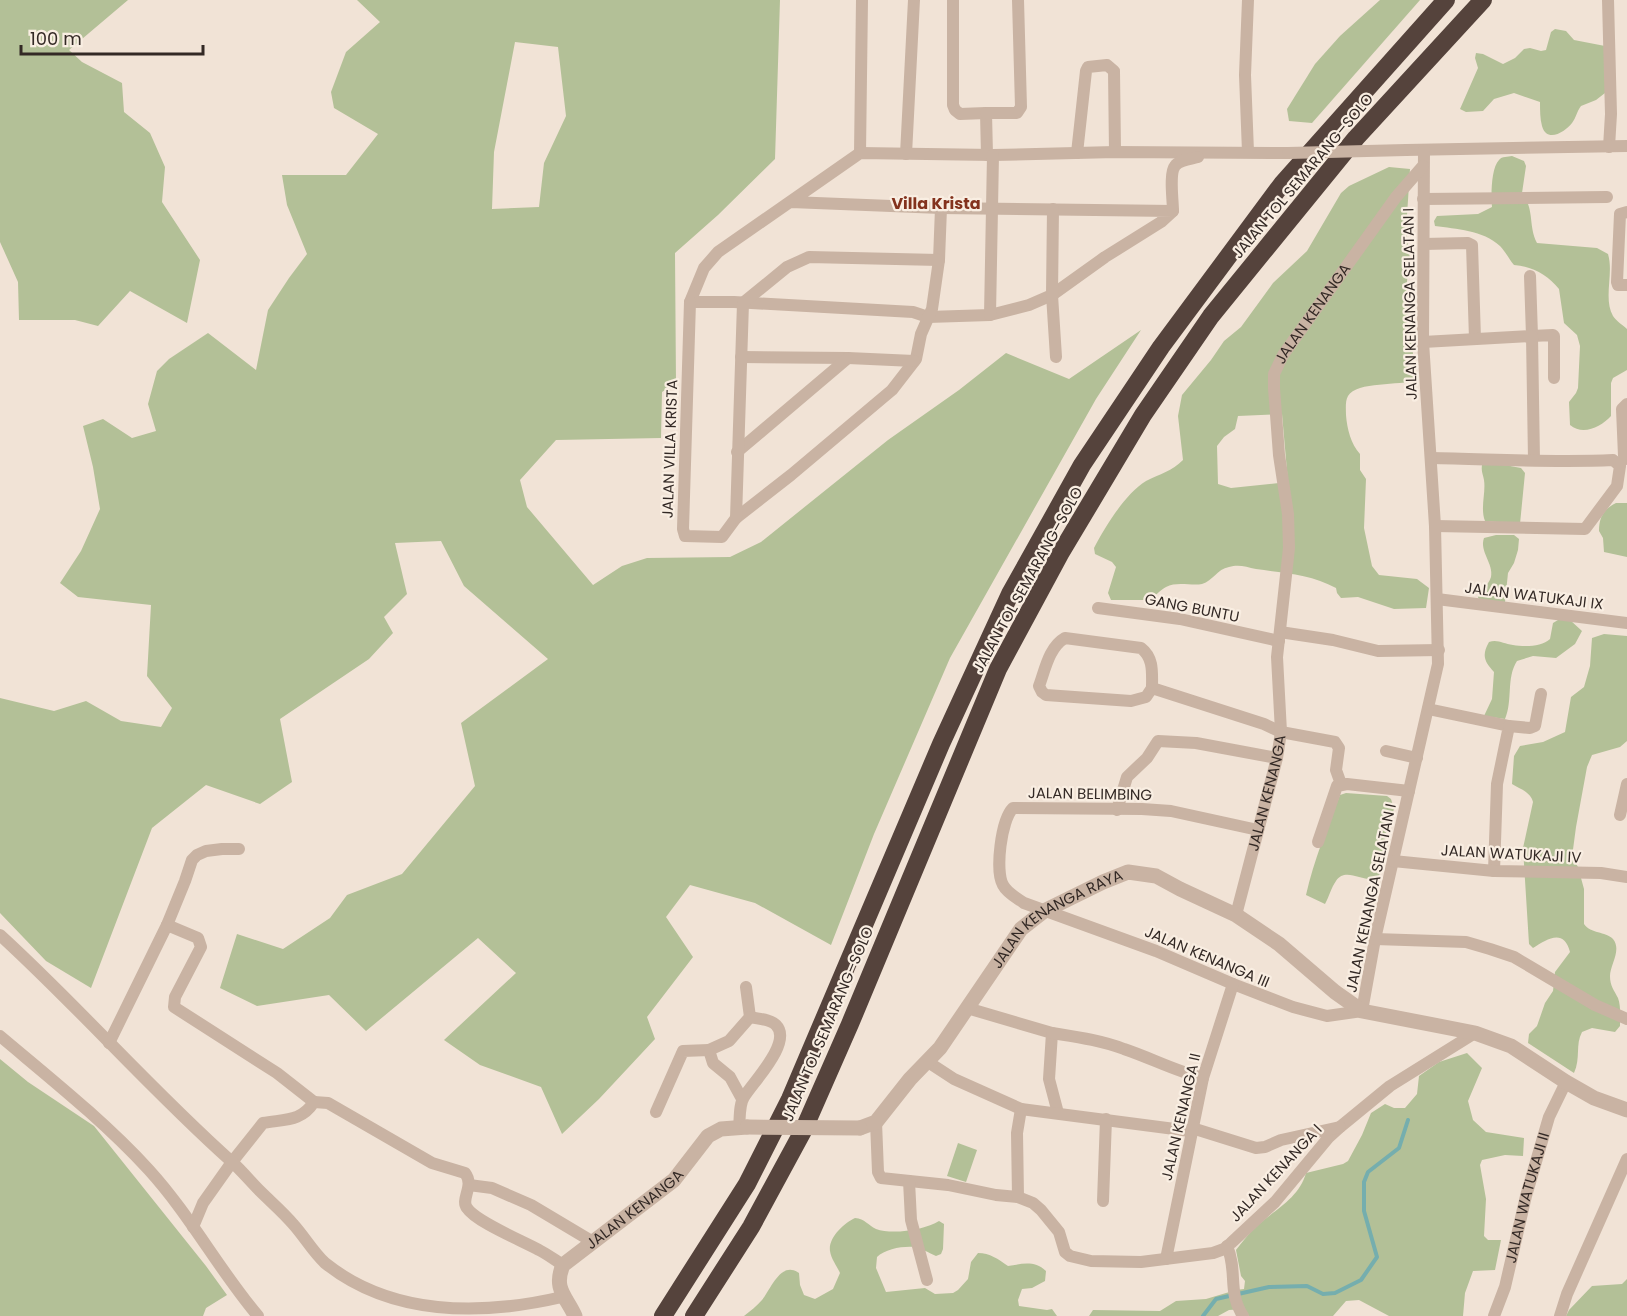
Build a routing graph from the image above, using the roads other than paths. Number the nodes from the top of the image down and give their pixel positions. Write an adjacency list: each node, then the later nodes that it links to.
1 (862, 0): 15 (street)
2 (914, 0): 17 (street)
3 (953, 0): 9 (street)
4 (1018, 0): 9 (street)
5 (1248, 0): 14 (street)
6 (1446, 0): 121 (highway, JALAN TOL SEMARANG–SOLO)
7 (1484, 0): 122 (highway, JALAN TOL SEMARANG–SOLO)
8 (1608, 0): 10 (street)
9 (986, 113): 18 (street)
10 (1617, 146): 11 (street)
11 (1424, 150): 14 (street, bridge); 19 (street, JALAN KENANGA SELATAN I)
12 (1115, 152): 13 (street); 16 (street); 16 (street)
13 (1229, 152): 14 (street); 26 (street)
14 (1248, 152)
15 (861, 153): 17 (street); 22 (street, JALAN VILLA KRISTA)
16 (1077, 153): 18 (street)
17 (906, 154): 18 (street)
18 (990, 155): 23 (street)
19 (1423, 166): 21 (street, JALAN KENANGA SELATAN I); 55 (street, JALAN KENANGA)
20 (1607, 197): 21 (street)
21 (1423, 200): 28 (street, JALAN KENANGA SELATAN I)
22 (791, 202): 24 (street); 33 (street, JALAN VILLA KRISTA)
23 (993, 207): 24 (street); 25 (street); 35 (street)
24 (941, 208): 29 (street, JALAN VILLA KRISTA)
25 (1053, 208): 26 (street); 32 (street)
26 (1173, 211): 32 (street)
27 (1627, 212): 31 (street)
28 (1424, 244): 38 (street); 39 (street, JALAN KENANGA SELATAN I)
29 (939, 260): 34 (street); 36 (street, JALAN VILLA KRISTA)
30 (1530, 276): 37 (street)
31 (1627, 285)
32 (1052, 295): 35 (street); 41 (street)
33 (690, 302): 34 (street); 50 (street, JALAN VILLA KRISTA)
34 (744, 303): 36 (street); 40 (street)
35 (990, 315): 36 (street)
36 (928, 317): 43 (street, JALAN VILLA KRISTA)
37 (1532, 336): 38 (street); 44 (street); 49 (street)
38 (1475, 339): 39 (street)
39 (1424, 342): 47 (street, JALAN KENANGA SELATAN I)
40 (741, 357): 42 (street); 46 (street)
41 (1056, 357)
42 (848, 358): 43 (street); 46 (street)
43 (914, 361): 50 (street, JALAN VILLA KRISTA)
44 (1554, 378)
45 (1627, 404): 48 (street)
46 (737, 452): 50 (street)
47 (1431, 458): 49 (street); 51 (street, JALAN KENANGA SELATAN I)
48 (1627, 459)
49 (1534, 460): 51 (street)
50 (736, 518)
51 (1435, 526): 52 (street, JALAN KENANGA SELATAN I)
52 (1437, 599): 54 (street, JALAN WATUKAJI IX); 56 (street, JALAN KENANGA SELATAN I)
53 (1098, 608): 55 (street, GANG BUNTU)
54 (1627, 623)
55 (1279, 636): 56 (street); 61 (street, JALAN KENANGA)
56 (1439, 650): 59 (street, JALAN KENANGA SELATAN I)
57 (1152, 688): 57 (street); 61 (street)
58 (1541, 694): 60 (street)
59 (1428, 709): 60 (street); 64 (street, JALAN KENANGA SELATAN I)
60 (1509, 726): 74 (street)
61 (1281, 732): 63 (street, JALAN KENANGA); 65 (street)
62 (1386, 751): 64 (street)
63 (1277, 758): 68 (street); 70 (street, JALAN KENANGA)
64 (1416, 758): 67 (street, JALAN KENANGA SELATAN I)
65 (1341, 784): 67 (street, JALAN KENANGA SELATAN I); 71 (street)
66 (1627, 784): 69 (street)
67 (1409, 791): 73 (street, JALAN KENANGA SELATAN I)
68 (1117, 810): 70 (street, JALAN BELIMBING); 76 (street, JALAN BELIMBING)
69 (1620, 815)
70 (1258, 831): 77 (street, JALAN KENANGA)
71 (1318, 842)
72 (239, 849): 78 (street)
73 (1393, 861): 74 (street, JALAN WATUKAJI IV); 80 (street, JALAN KENANGA SELATAN I)
74 (1494, 871): 75 (street, JALAN WATUKAJI IV)
75 (1627, 877)
76 (1044, 911): 77 (street, JALAN KENANGA RAYA); 81 (street, JALAN KENANGA III); 83 (street, JALAN KENANGA RAYA)
77 (1236, 915): 84 (street, JALAN KENANGA RAYA)
78 (167, 925): 90 (street); 96 (street)
79 (0, 935): 90 (street)
80 (1375, 939): 84 (street, JALAN KENANGA SELATAN I); 86 (street)
81 (1233, 984): 84 (street, JALAN KENANGA III); 93 (street, JALAN KENANGA II)
82 (746, 987): 85 (street)
83 (967, 1008): 87 (street); 92 (street, JALAN KENANGA RAYA)
84 (1362, 1011): 88 (street, JALAN KENANGA RAYA)
85 (750, 1017): 91 (street); 95 (street)
86 (1627, 1019)
87 (1052, 1033): 93 (street); 100 (street)
88 (1475, 1033): 94 (street); 103 (street, JALAN KENANGA I)
89 (0, 1036): 112 (street)
90 (109, 1043): 107 (street)
91 (709, 1050): 95 (street); 99 (street)
92 (928, 1062): 97 (street, JALAN KENANGA I); 102 (street, JALAN KENANGA RAYA)
93 (1203, 1078): 105 (street, JALAN KENANGA II)
94 (1566, 1082): 98 (street); 124 (street, JALAN WATUKAJI II)
95 (742, 1099): 104 (street)
96 (314, 1102): 107 (street); 109 (street)
97 (1021, 1109): 100 (street, JALAN KENANGA I); 110 (street)
98 (1627, 1110)
99 (656, 1112)
100 (1058, 1113): 101 (street, JALAN KENANGA I)
101 (1106, 1119): 105 (street, JALAN KENANGA I); 111 (street)
102 (876, 1122): 104 (street, bridge); 108 (street, JALAN KENANGA I)
103 (1340, 1127): 105 (street, JALAN KENANGA I); 114 (street, JALAN KENANGA I)
104 (743, 1128): 113 (street, JALAN KENANGA)
105 (1191, 1130): 115 (street, JALAN KENANGA II)
106 (1627, 1159): 125 (street)
107 (232, 1162): 112 (street); 118 (street)
108 (909, 1181): 110 (street, JALAN KENANGA I); 117 (street)
109 (469, 1185): 113 (street); 116 (street)
110 (1018, 1197): 115 (street, JALAN KENANGA I)
111 (1103, 1202)
112 (193, 1227): 119 (street)
113 (593, 1242): 116 (street, JALAN KENANGA)
114 (1227, 1246): 115 (street, JALAN KENANGA I); 123 (street)
115 (1166, 1259)
116 (563, 1264): 118 (street)
117 (927, 1280)
118 (562, 1297): 120 (street)
119 (258, 1316)
120 (575, 1316)
121 (663, 1316)
122 (694, 1316)
123 (1243, 1316)
124 (1494, 1316)
125 (1560, 1316)

